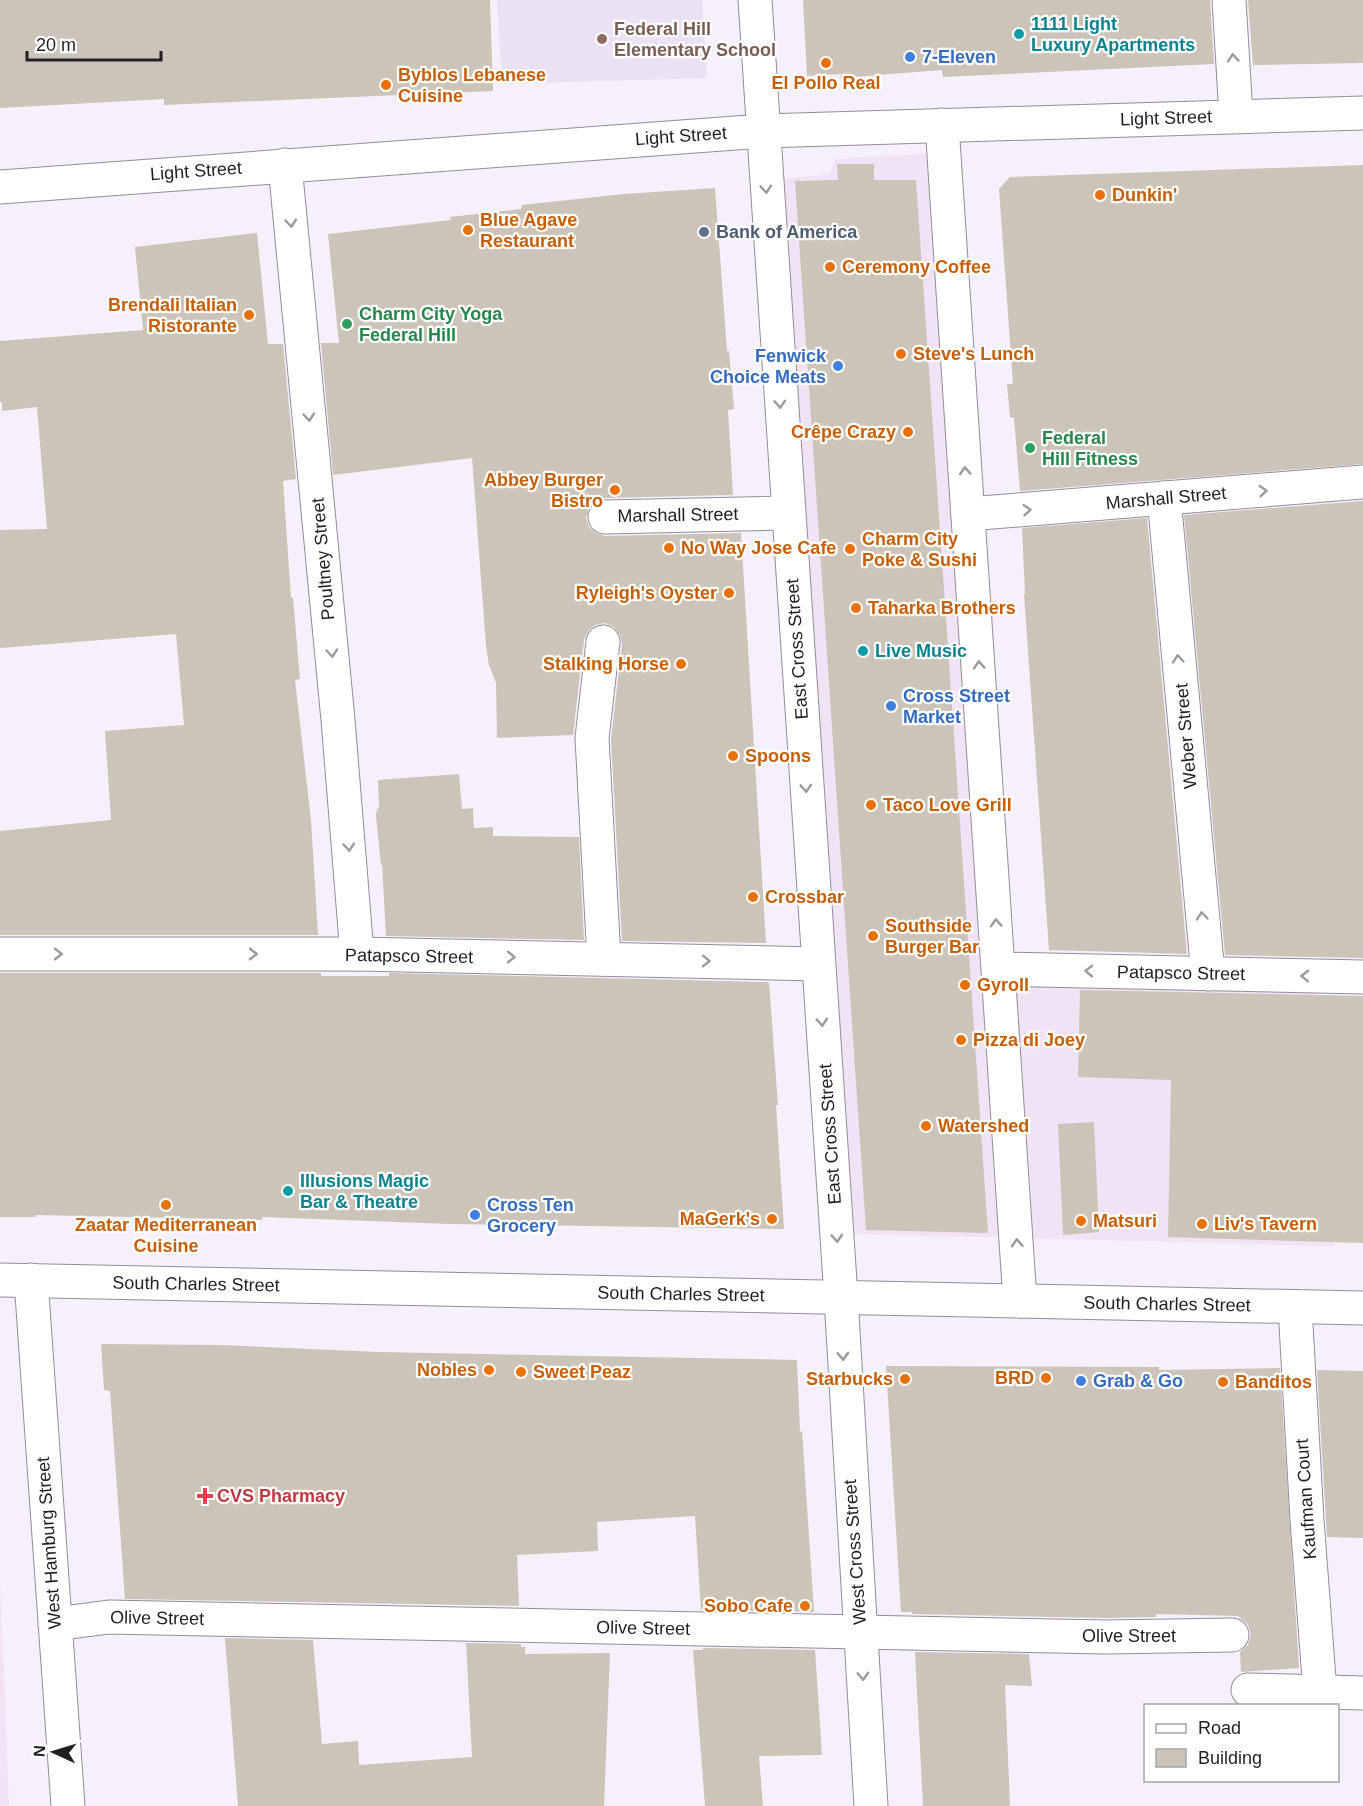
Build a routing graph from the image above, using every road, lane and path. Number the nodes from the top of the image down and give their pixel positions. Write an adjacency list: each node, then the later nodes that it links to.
1 (754, 0): 6 (street, East Cross Street)
2 (1228, 0): 4 (street, one-way to 2)
3 (1363, 113): 4 (street, Light Street)
4 (1236, 115): 5 (street, Light Street)
5 (942, 125): 6 (street, Light Street); 12 (street, one-way to 5)
6 (762, 130): 7 (street, Light Street); 11 (street, East Cross Street, one-way to 11)
7 (285, 165): 8 (street, Light Street); 16 (street, Poultney Street, one-way to 16)
8 (0, 187)
9 (1363, 482): 10 (street, Marshall Street, one-way to 9)
10 (1164, 498): 12 (street, Marshall Street, one-way to 10); 20 (street, Weber Street, one-way to 10)
11 (788, 513): 13 (street, Marshall Street); 18 (street, East Cross Street, one-way to 18)
12 (968, 514): 19 (street, one-way to 12)
13 (605, 517)
14 (603, 642): 17 (street)
15 (0, 954): 16 (street, Patapsco Street, one-way to 16)
16 (357, 954): 17 (street, Patapsco Street, one-way to 17)
17 (604, 959): 18 (street, Patapsco Street, one-way to 18)
18 (818, 964): 23 (street, East Cross Street, one-way to 23)
19 (999, 969): 20 (street, Patapsco Street, one-way to 19); 24 (street, one-way to 19)
20 (1208, 974): 21 (street, Patapsco Street, one-way to 20)
21 (1363, 977)
22 (16, 1280): 23 (street, South Charles Street); 27 (street, West Hamburg Street)
23 (841, 1297): 24 (street, South Charles Street); 28 (street, West Cross Street, one-way to 28)
24 (1020, 1301): 25 (street, South Charles Street)
25 (1295, 1307): 26 (street, South Charles Street); 31 (street, Kaufman Court)
26 (1363, 1308)
27 (55, 1624): 28 (street, Olive Street); 33 (street, West Hamburg Street)
28 (861, 1632): 29 (street, Olive Street); 34 (street, West Cross Street, one-way to 34)
29 (1232, 1635)
30 (1248, 1690): 31 (street)
31 (1320, 1692): 32 (street)
32 (1363, 1693)
33 (68, 1806)
34 (871, 1806)

